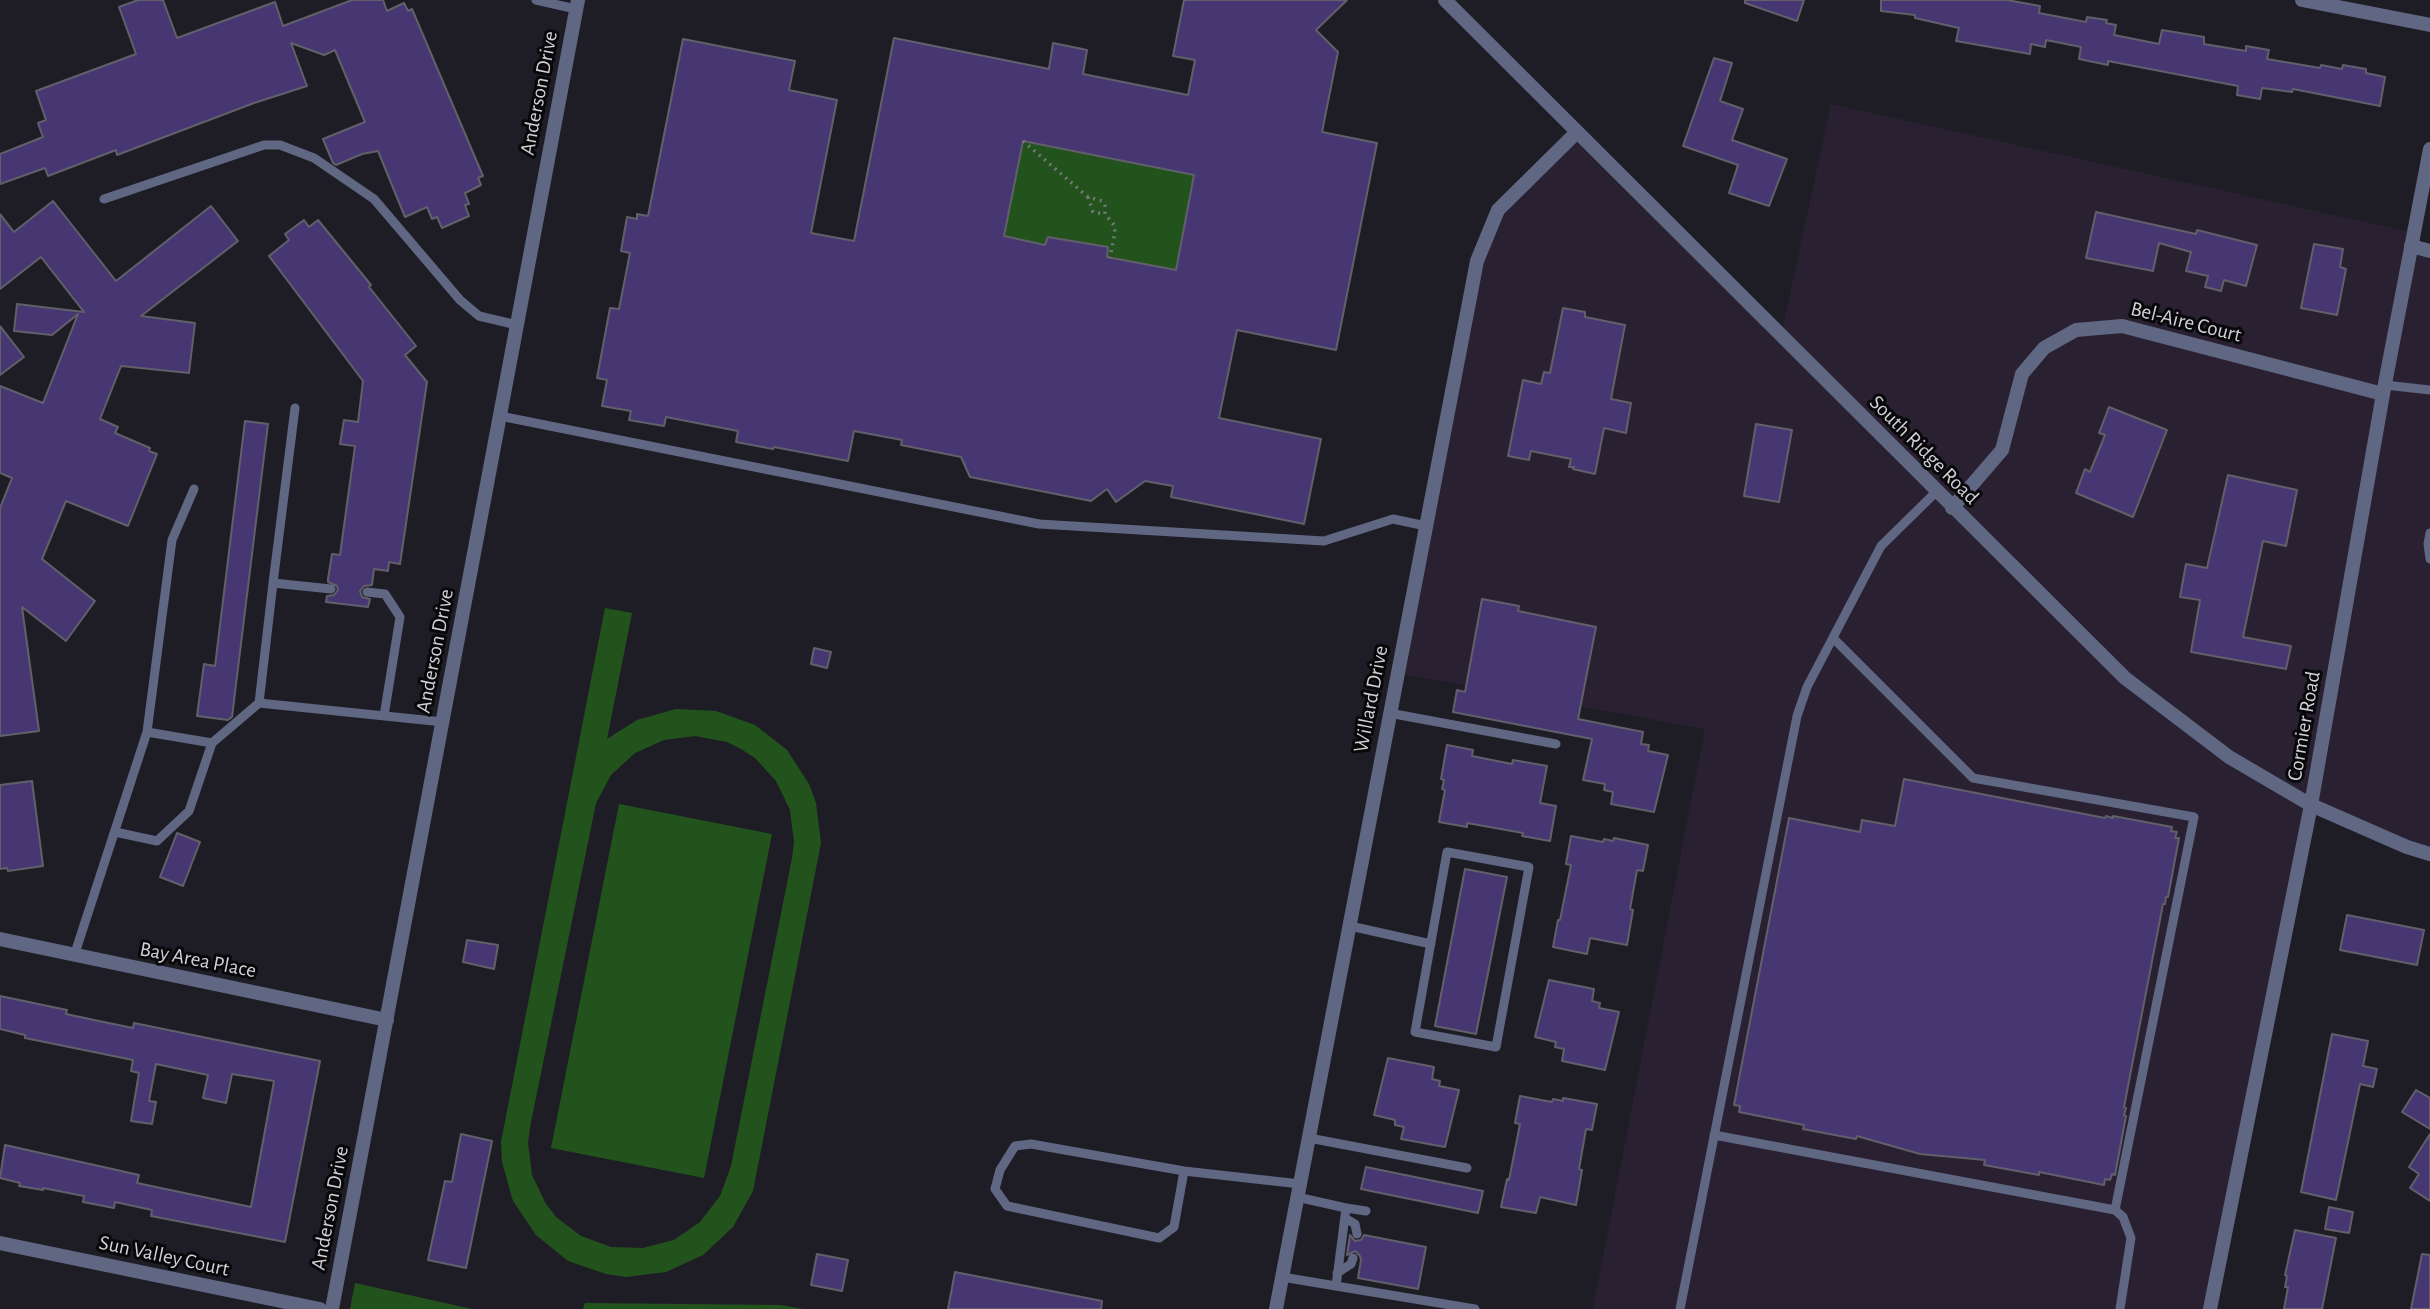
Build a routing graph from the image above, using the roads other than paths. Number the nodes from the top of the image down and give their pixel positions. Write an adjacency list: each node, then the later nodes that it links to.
1 (536, 0): 4 (lane)
2 (1444, 0): 6 (street, South Ridge Road)
3 (2302, 0): 5 (street)
4 (577, 4): 11 (street, Anderson Drive)
5 (2430, 25)
6 (1577, 132): 17 (street, South Ridge Road); 19 (street, Willard Drive)
7 (2430, 149): 9 (street, Cormier Road)
8 (104, 199): 11 (lane)
9 (2411, 246): 10 (street); 12 (street, Cormier Road)
10 (2430, 251)
11 (517, 325): 15 (street, Anderson Drive)
12 (2384, 389): 13 (lane); 18 (street, Bel-Aire Court); 33 (street, Cormier Road)
13 (2430, 390)
14 (295, 408): 22 (lane)
15 (500, 416): 19 (lane); 29 (street, Anderson Drive)
16 (194, 489): 30 (lane)
17 (1936, 492): 18 (street, South Ridge Road); 25 (lane)
18 (1952, 508): 33 (street, South Ridge Road)
19 (1426, 526): 27 (street, Willard Drive)
20 (2430, 533): 21 (lane)
21 (2430, 559)
22 (273, 583): 23 (lane); 26 (lane)
23 (331, 589)
24 (367, 592): 28 (lane)
25 (1833, 638): 41 (lane); 46 (lane)
26 (259, 703): 28 (lane); 31 (lane)
27 (1389, 713): 32 (lane); 36 (street, Willard Drive)
28 (384, 716): 29 (lane)
29 (443, 722): 40 (street, Anderson Drive)
30 (147, 732): 31 (lane); 34 (lane)
31 (212, 743): 34 (lane)
32 (1556, 744)
33 (2311, 805): 35 (street, South Ridge Road); 61 (street, Cormier Road)
34 (115, 832): 39 (lane)
35 (2430, 854)
36 (1350, 926): 38 (lane); 42 (street, Willard Drive)
37 (0, 940): 39 (street, Bay Area Place)
38 (1431, 944): 38 (lane)
39 (74, 957): 40 (street, Bay Area Place)
40 (387, 1020): 56 (street, Anderson Drive)
41 (1714, 1135): 46 (lane); 59 (lane)
42 (1309, 1138): 43 (lane); 45 (street, Willard Drive)
43 (1467, 1168)
44 (1184, 1171): 44 (lane); 45 (lane)
45 (1298, 1190): 48 (lane); 53 (street, Willard Drive)
46 (2115, 1210): 60 (lane)
47 (1366, 1211): 48 (lane)
48 (1346, 1213): 49 (lane); 52 (lane)
49 (1357, 1234)
50 (0, 1243): 55 (street, Sun Valley Court)
51 (1353, 1258): 52 (lane)
52 (1338, 1273): 54 (lane)
53 (1282, 1277): 54 (lane); 57 (street, Willard Drive)
54 (1336, 1286): 58 (lane)
55 (320, 1309)
56 (332, 1309)
57 (1276, 1309)
58 (1475, 1309)
59 (1680, 1309)
60 (2120, 1309)
61 (2210, 1309)

